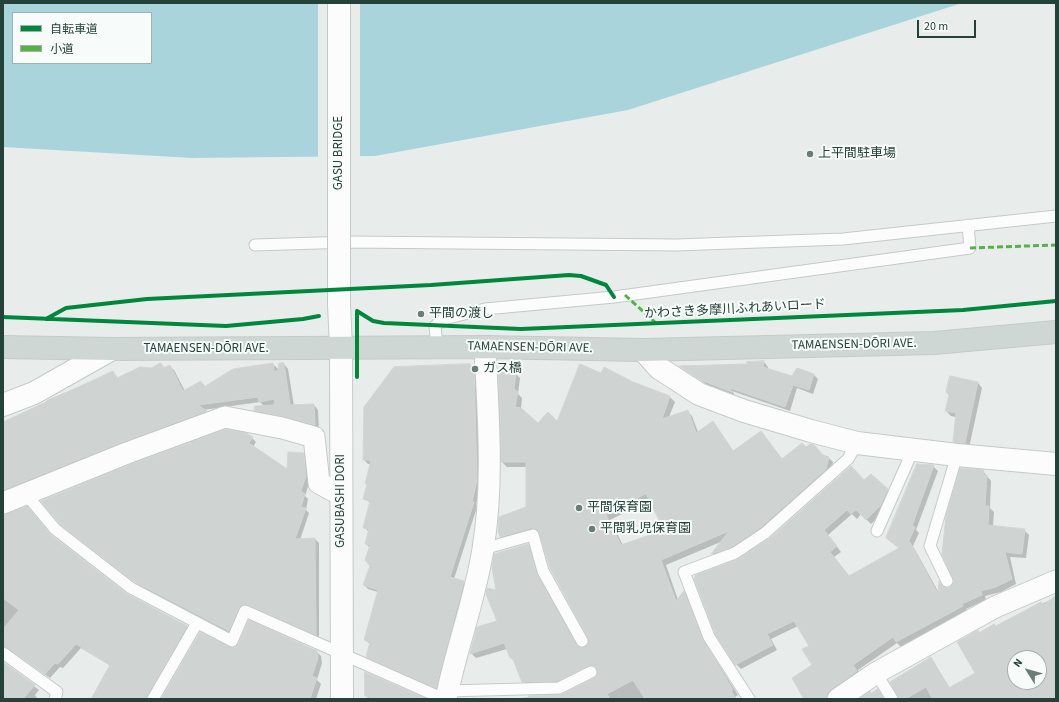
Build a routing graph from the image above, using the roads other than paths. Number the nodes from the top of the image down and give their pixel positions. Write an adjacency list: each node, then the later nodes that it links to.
1 (339, 3): 5 (main road, GASU BRIDGE, bridge)
2 (1056, 216): 3 (lane)
3 (968, 225): 4 (lane); 8 (lane)
4 (256, 245)
5 (339, 304): 10 (main road, GASUBASHI DORI)
6 (1056, 332): 12 (main road, TAMAENSEN-DŌRI AVE.)
7 (3, 347): 11 (main road, TAMAENSEN-DŌRI AVE.)
8 (437, 347): 9 (main road, TAMAENSEN-DŌRI AVE.); 10 (main road, TAMAENSEN-DŌRI AVE.)
9 (485, 347): 12 (main road, TAMAENSEN-DŌRI AVE.); 22 (street)
10 (341, 348): 11 (main road, TAMAENSEN-DŌRI AVE.); 19 (main road, GASUBASHI DORI)
11 (112, 349): 13 (main road)
12 (643, 350): 14 (main road)
13 (3, 404)
14 (857, 443): 15 (main road); 35 (lane)
15 (913, 450): 16 (main road); 21 (lane)
16 (957, 455): 17 (main road); 23 (lane)
17 (1056, 464)
18 (25, 492): 19 (street); 20 (street); 25 (lane)
19 (342, 495): 28 (main road, GASUBASHI DORI)
20 (3, 503)
21 (877, 531)
22 (484, 549): 26 (lane); 31 (street)
23 (947, 581)
24 (1056, 581): 30 (street)
25 (197, 623): 28 (lane); 33 (lane)
26 (582, 642)
27 (3, 653): 32 (lane)
28 (342, 653): 31 (lane); 34 (main road, GASUBASHI DORI)
29 (591, 672): 31 (lane)
30 (876, 673): 36 (street); 37 (lane)
31 (446, 696)
32 (55, 699)
33 (154, 699)
34 (342, 699)
35 (749, 699)
36 (838, 699)
37 (892, 699)

